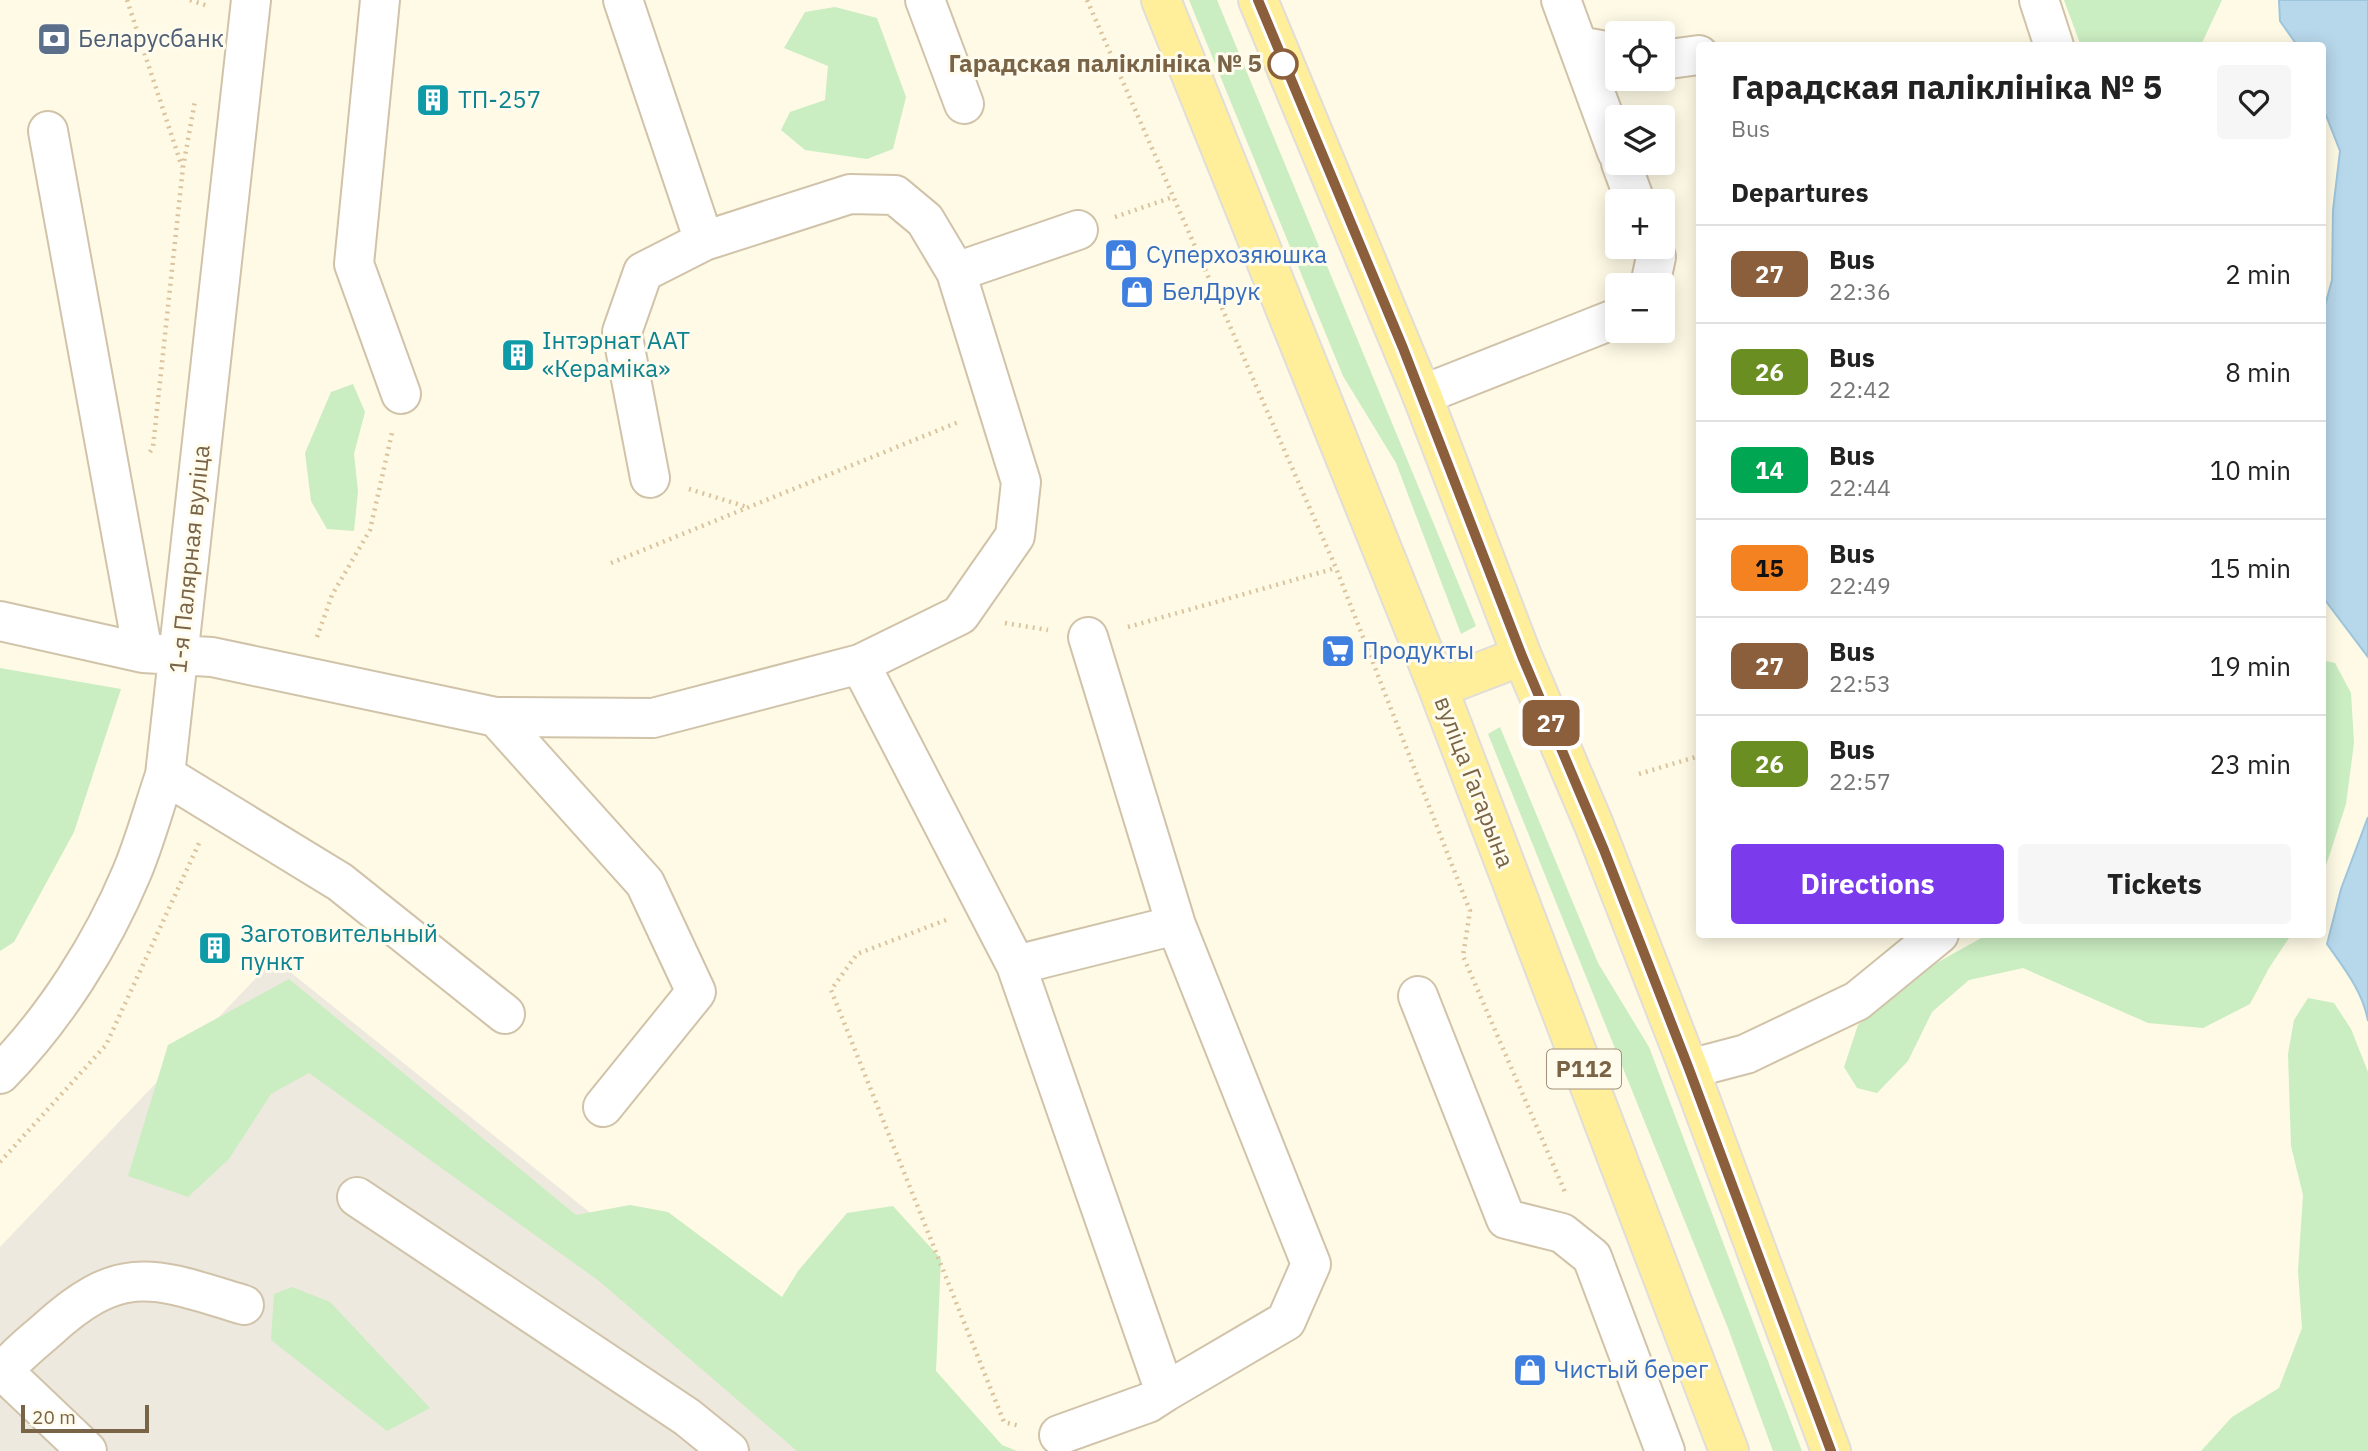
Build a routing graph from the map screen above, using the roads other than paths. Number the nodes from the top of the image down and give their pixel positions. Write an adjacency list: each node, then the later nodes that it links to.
1 (251, 0): 26 (street, 1-я Палярная вуліца)
2 (380, 0): 21 (street)
3 (624, 0): 18 (street)
4 (925, 0): 14 (street)
5 (1161, 0): 29 (main road, вуліца Гагарына / Р112)
6 (1258, 0): 22 (main road)
7 (1561, 0): 10 (street)
8 (2039, 0): 9 (street)
9 (2053, 42)
10 (1578, 46): 11 (street); 15 (street)
11 (1605, 50)
12 (1696, 55): 13 (street)
13 (1675, 58)
14 (964, 104)
15 (1605, 119)
16 (48, 131): 26 (street)
17 (1078, 230): 19 (street)
18 (704, 240): 19 (street); 23 (street)
19 (956, 272): 28 (street)
20 (1605, 323): 22 (street)
21 (401, 394)
22 (1422, 395): 27 (main road)
23 (650, 478)
24 (0, 621): 26 (street)
25 (1088, 637): 32 (street)
26 (161, 655): 30 (street); 31 (street, 1-я Палярная вуліца)
27 (1522, 656): 29 (main road); 37 (main road)
28 (860, 664): 30 (street); 34 (street)
29 (1438, 688): 48 (main road, вуліца Гагарына / Р112)
30 (496, 718): 39 (street)
31 (165, 775): 36 (street); 38 (street, 1-я Палярная вуліца)
32 (1176, 925): 34 (street); 43 (street)
33 (1934, 938): 37 (street)
34 (1016, 965): 43 (street)
35 (1418, 996): 47 (street)
36 (505, 1014)
37 (1689, 1069): 49 (main road)
38 (0, 1074)
39 (603, 1107)
40 (358, 1197): 46 (street)
41 (244, 1306): 42 (street)
42 (1, 1373): 45 (street)
43 (1165, 1392): 44 (street)
44 (1059, 1435)
45 (87, 1451)
46 (729, 1451)
47 (1665, 1451)
48 (1729, 1451)
49 (1831, 1451)

